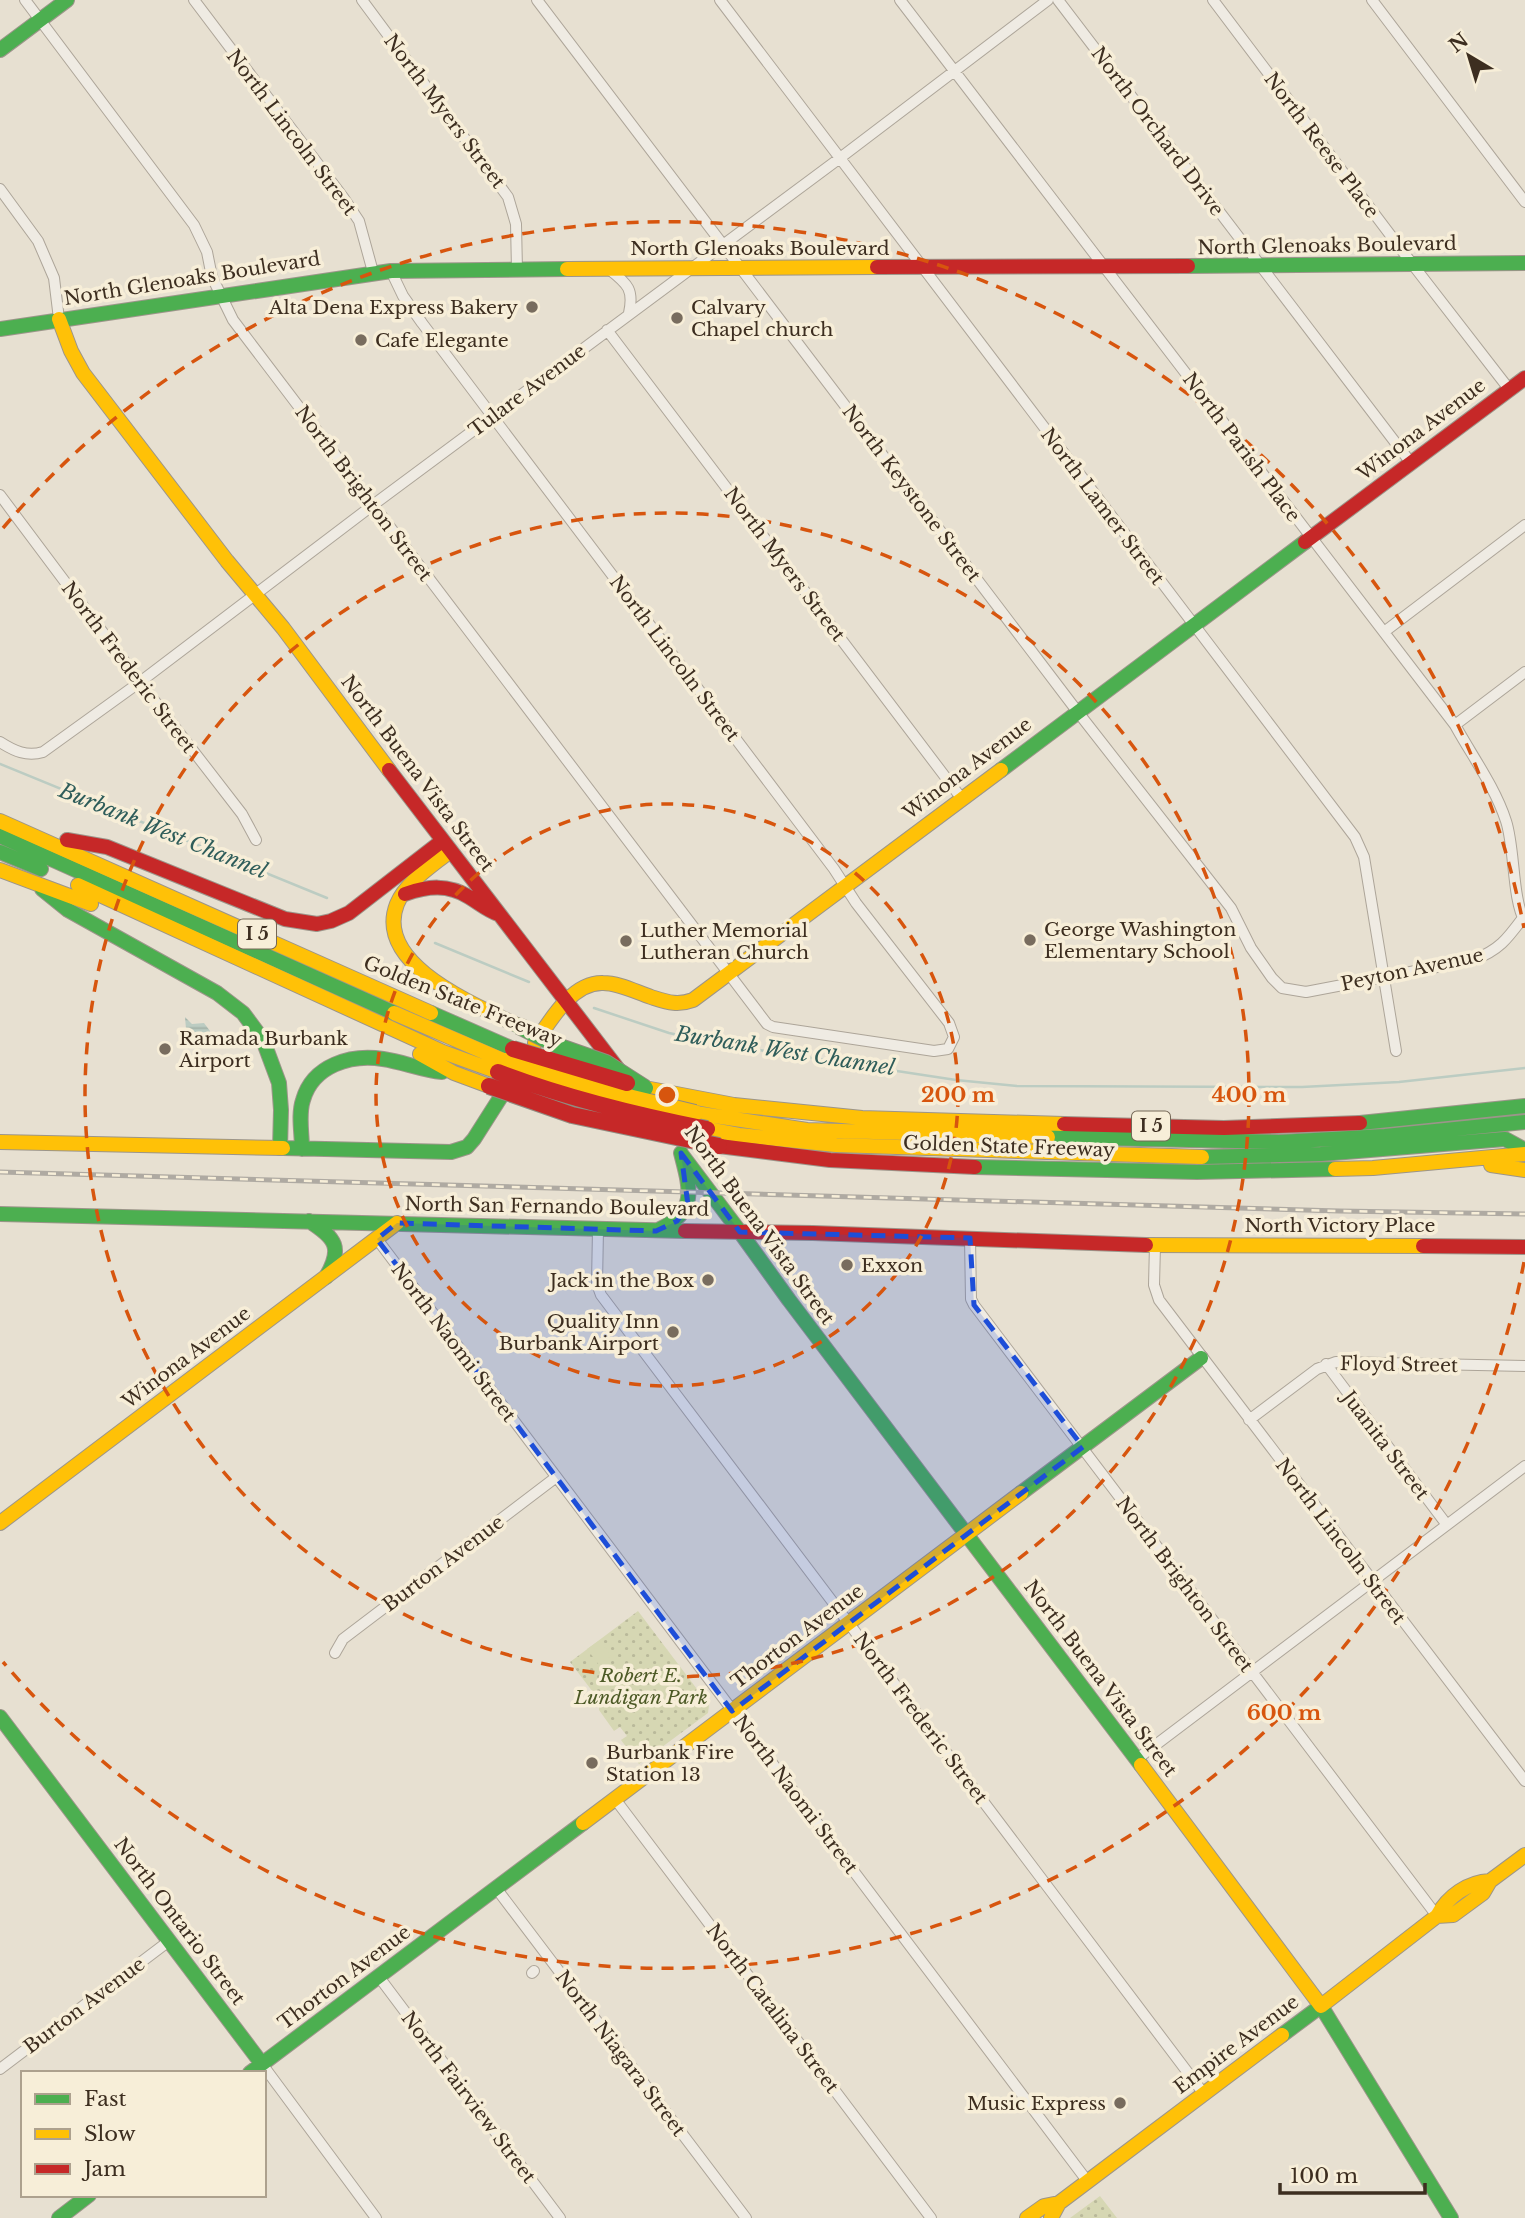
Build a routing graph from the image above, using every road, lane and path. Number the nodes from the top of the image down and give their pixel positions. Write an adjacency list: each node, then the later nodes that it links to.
1 (25, 0): 12 (street, North Brighton Street)
2 (67, 0): 12 (main road)
3 (194, 0): 29 (street, North Lincoln Street)
4 (362, 0): 26 (street, North Myers Street)
5 (537, 0): 18 (street, North Keystone Street)
6 (720, 0): 15 (street, North Lamer Street)
7 (900, 0): 14 (street, North Parish Place)
8 (1048, 0): 14 (street, Tulare Avenue)
9 (1058, 0): 21 (street, North Orchard Drive)
10 (1213, 0): 20 (street, North Reese Place)
11 (1372, 0): 17 (street)
12 (40, 20): 13 (main road); 30 (street, North Brighton Street)
13 (0, 50)
14 (953, 71): 15 (street, Tulare Avenue); 25 (street, North Parish Place)
15 (840, 158): 18 (street, Tulare Avenue); 24 (street, North Lamer Street)
16 (0, 188): 32 (street, North Buena Vista Street)
17 (1525, 202)
18 (722, 246): 22 (street, Tulare Avenue); 23 (street, North Keystone Street)
19 (1525, 263): 20 (main road, North Glenoaks Boulevard)
20 (1413, 265): 21 (main road, North Glenoaks Boulevard); 36 (street, North Reese Place)
21 (1260, 266): 25 (main road, North Glenoaks Boulevard); 38 (street, North Orchard Drive)
22 (692, 268): 23 (main road, North Glenoaks Boulevard); 27 (main road, North Glenoaks Boulevard); 31 (street, Tulare Avenue)
23 (742, 268): 24 (main road, North Glenoaks Boulevard); 48 (street, North Keystone Street)
24 (924, 268): 25 (main road, North Glenoaks Boulevard); 44 (street, North Lamer Street)
25 (1105, 268): 42 (street, North Parish Place)
26 (517, 270): 27 (main road, North Glenoaks Boulevard); 28 (main road, North Glenoaks Boulevard)
27 (610, 270): 31 (street)
28 (391, 271): 29 (main road, North Glenoaks Boulevard); 37 (street, North Lincoln Street)
29 (373, 272): 30 (main road, North Glenoaks Boulevard)
30 (220, 295): 32 (main road, North Glenoaks Boulevard); 40 (street, North Brighton Street)
31 (629, 313): 34 (street, Tulare Avenue)
32 (60, 320): 33 (main road, North Glenoaks Boulevard); 43 (main road, North Buena Vista Street)
33 (0, 329)
34 (607, 330): 37 (street, Tulare Avenue); 51 (street, North Myers Street)
35 (1525, 378): 36 (main road, Winona Avenue)
36 (1509, 389): 38 (main road, Winona Avenue)
37 (492, 416): 40 (street, Tulare Avenue); 60 (street, North Lincoln Street)
38 (1411, 463): 42 (main road, Winona Avenue)
39 (0, 495): 47 (street, North Frederic Street)
40 (373, 505): 43 (street, Tulare Avenue); 64 (street, North Brighton Street)
41 (1525, 525): 45 (street)
42 (1311, 538): 44 (main road, Winona Avenue); 45 (street, North Parish Place)
43 (256, 593): 47 (street, Tulare Avenue); 56 (main road, North Buena Vista Street)
44 (1192, 625): 48 (main road, Winona Avenue); 65 (street, North Lamer Street)
45 (1384, 632): 49 (street, North Parish Place)
46 (1525, 672): 49 (street)
47 (140, 682): 50 (street, Tulare Avenue); 55 (street, North Frederic Street)
48 (1077, 711): 51 (main road, Winona Avenue); 66 (street, North Keystone Street)
49 (1455, 724): 63 (street, North Parish Place)
50 (0, 742)
51 (962, 799): 60 (main road, Winona Avenue)
52 (0, 821): 53 (main road, Golden State Freeway / I 5)
53 (29, 833): 56 (main road); 70 (main road, Golden State Freeway / I 5)
54 (0, 836): 70 (main road)
55 (256, 840)
56 (446, 846): 61 (main road); 62 (main road, North Buena Vista Street)
57 (0, 852): 70 (main road)
58 (0, 870): 59 (main road, Golden State Freeway / I 5)
59 (35, 884): 71 (main road, Golden State Freeway / I 5); 76 (main road)
60 (845, 886): 64 (main road, Winona Avenue); 68 (street, North Lincoln Street)
61 (404, 894): 62 (main road); 72 (main road, bridge)
62 (498, 914): 67 (main road, North Buena Vista Street)
63 (1524, 918): 65 (street, Peyton Avenue)
64 (727, 973): 67 (main road, Winona Avenue); 68 (street, North Brighton Street)
65 (1384, 976): 66 (street, Peyton Avenue); 69 (street, North Lamer Street)
66 (1282, 988)
67 (567, 1002): 77 (main road, Winona Avenue); 79 (main road, North Buena Vista Street)
68 (951, 1045)
69 (1396, 1051)
70 (502, 1067): 71 (main road, Golden State Freeway / I 5); 72 (main road, Golden State Freeway / I 5, bridge); 74 (main road, bridge); 78 (main road, bridge); 80 (main road, Golden State Freeway / I 5, bridge)
71 (454, 1073): 77 (main road)
72 (645, 1088): 73 (main road, Golden State Freeway / I 5)
73 (1525, 1106)
74 (1525, 1122)
75 (0, 1142): 76 (main road)
76 (280, 1148): 77 (main road)
77 (302, 1149)
78 (1525, 1152): 80 (main road, Golden State Freeway / I 5)
79 (681, 1153): 86 (main road); 87 (main road, North Buena Vista Street)
80 (1459, 1161): 81 (main road)
81 (1525, 1170)
82 (0, 1214): 83 (main road, North San Fernando Boulevard)
83 (310, 1221): 84 (main road, North San Fernando Boulevard); 92 (main road)
84 (397, 1223): 85 (main road, North San Fernando Boulevard); 89 (main road, Winona Avenue)
85 (598, 1229): 86 (main road, North San Fernando Boulevard); 104 (street, North Frederic Street)
86 (656, 1231): 87 (main road, North San Fernando Boulevard)
87 (740, 1232): 88 (main road, North San Fernando Boulevard); 102 (main road, North Buena Vista Street)
88 (970, 1238): 90 (main road, North San Fernando Boulevard); 97 (street, North Brighton Street)
89 (377, 1239): 92 (main road, Winona Avenue); 99 (street, North Naomi Street)
90 (1155, 1245): 91 (main road, North Victory Place); 93 (street, North Lincoln Street)
91 (1524, 1247)
92 (327, 1277): 100 (main road, Winona Avenue)
93 (1201, 1358): 96 (street, North Lincoln Street); 97 (main road, Thorton Avenue)
94 (1326, 1364): 95 (street, Floyd Street); 96 (street, Floyd Street); 101 (street, Juanita Street)
95 (1525, 1366)
96 (1249, 1420): 103 (street, North Lincoln Street)
97 (1083, 1447): 102 (main road, Thorton Avenue); 106 (street, North Brighton Street)
98 (1525, 1466): 101 (street)
99 (555, 1478): 105 (street, Burton Avenue); 107 (street, North Naomi Street)
100 (0, 1523)
101 (1447, 1525): 103 (street)
102 (965, 1535): 104 (main road, Thorton Avenue); 109 (main road, North Buena Vista Street)
103 (1371, 1582): 106 (street); 110 (street, North Lincoln Street)
104 (850, 1623): 107 (main road, Thorton Avenue); 121 (street, North Frederic Street)
105 (335, 1653)
106 (1251, 1672): 109 (street); 114 (street, North Brighton Street)
107 (732, 1711): 111 (main road, Thorton Avenue); 122 (street, North Naomi Street)
108 (0, 1717): 115 (main road, North Ontario Street)
109 (1137, 1759): 117 (main road, North Buena Vista Street)
110 (1525, 1781)
111 (615, 1799): 113 (main road, Thorton Avenue); 129 (street, North Catalina Street)
112 (1525, 1855): 114 (main road, Empire Avenue)
113 (496, 1888): 116 (main road, Thorton Avenue); 128 (street, North Niagara Street)
114 (1437, 1916): 117 (main road, Empire Avenue)
115 (169, 1941): 118 (main road, North Ontario Street); 119 (street, Burton Avenue)
116 (379, 1977): 118 (main road, Thorton Avenue); 127 (street, North Fairview Street)
117 (1321, 2006): 121 (main road, Empire Avenue); 131 (main road, North Buena Vista Street)
118 (256, 2068)
119 (0, 2069)
120 (266, 2080): 126 (street, North Ontario Street)
121 (1204, 2094): 122 (main road, Empire Avenue)
122 (1088, 2182): 124 (main road, Empire Avenue)
123 (86, 2197): 125 (main road)
124 (1055, 2211): 130 (main road, Empire Avenue)
125 (59, 2218)
126 (376, 2218)
127 (560, 2218)
128 (746, 2218)
129 (931, 2218)
130 (1027, 2218)
131 (1451, 2218)

